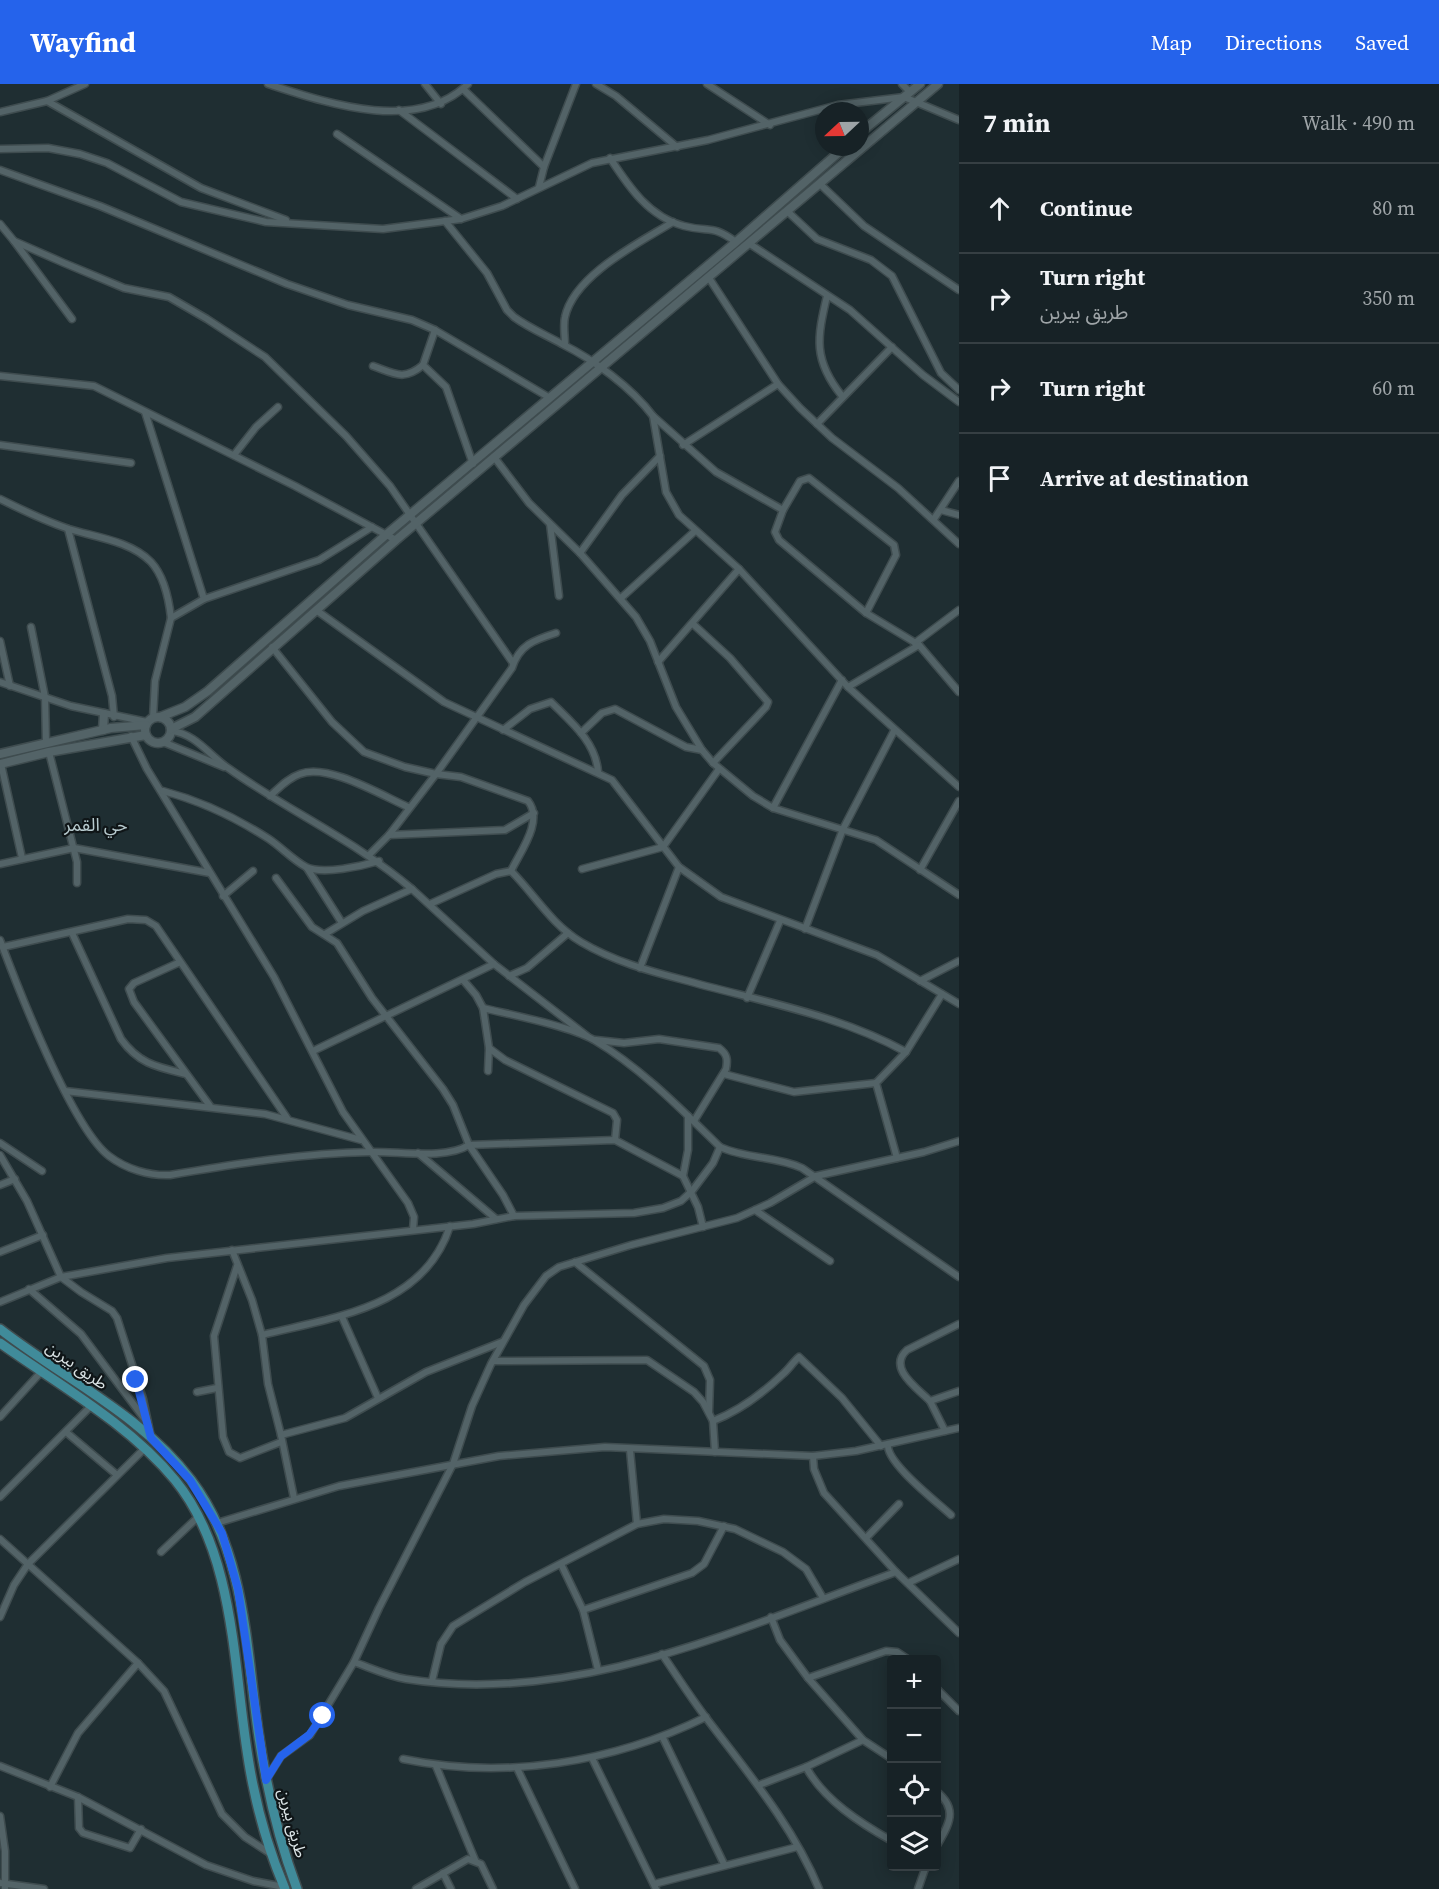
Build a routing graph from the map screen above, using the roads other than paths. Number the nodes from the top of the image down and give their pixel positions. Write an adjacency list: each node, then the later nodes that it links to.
1 (85, 84): 12 (street)
2 (268, 84): 15 (street)
3 (425, 84): 14 (street)
4 (576, 84): 25 (street)
5 (596, 84): 21 (street)
6 (707, 84): 18 (street)
7 (902, 84): 11 (street)
8 (920, 84): 11 (street)
9 (938, 84): 13 (street)
10 (466, 86): 14 (street); 25 (street)
11 (907, 95): 13 (street); 18 (street); 19 (street)
12 (47, 101): 16 (street); 35 (street)
13 (915, 103): 17 (street); 27 (street)
14 (441, 104): 15 (street)
15 (399, 110): 29 (street)
16 (0, 112)
17 (959, 120)
18 (770, 125): 21 (street)
19 (869, 126)
20 (337, 134): 32 (street)
21 (677, 147): 24 (street)
22 (0, 149): 35 (street)
23 (835, 156): 30 (street)
24 (610, 158): 28 (street); 34 (street)
25 (544, 167): 28 (street)
26 (0, 170): 44 (street)
27 (820, 184): 31 (street); 41 (street)
28 (539, 187): 29 (street)
29 (517, 199): 32 (street)
30 (784, 201): 31 (street); 38 (street)
31 (789, 210): 39 (street); 53 (street)
32 (461, 219): 33 (street)
33 (445, 221): 35 (street); 45 (street)
34 (673, 222): 38 (street); 45 (street)
35 (292, 223)
36 (0, 224): 37 (street)
37 (14, 241): 43 (street); 74 (street)
38 (736, 242): 47 (street)
39 (750, 244): 40 (street); 42 (street)
40 (709, 278): 50 (street); 52 (street)
41 (959, 290)
42 (828, 296): 46 (street); 54 (street)
43 (72, 319)
44 (435, 330): 48 (street); 55 (street)
45 (565, 345): 47 (street)
46 (892, 347): 54 (street); 56 (street)
47 (592, 363): 50 (street); 55 (street)
48 (423, 365): 49 (street); 67 (street)
49 (373, 366)
50 (600, 369): 59 (street); 65 (street)
51 (0, 376): 58 (street)
52 (778, 384): 60 (street); 62 (street)
53 (959, 390)
54 (842, 396): 60 (street)
55 (550, 398): 67 (street)
56 (959, 402)
57 (278, 407): 63 (street)
58 (145, 412): 63 (street); 86 (street)
59 (653, 416): 62 (street); 64 (street)
60 (817, 424): 73 (street)
61 (0, 445): 66 (street)
62 (683, 445): 70 (street)
63 (234, 455): 76 (street)
64 (660, 456): 78 (street); 82 (street)
65 (494, 457): 74 (street); 75 (street)
66 (131, 463)
67 (473, 464): 74 (street)
68 (959, 481): 71 (street)
69 (0, 499): 77 (street)
70 (783, 510): 89 (street); 89 (street)
71 (941, 510): 72 (street); 73 (street)
72 (959, 515)
73 (934, 519): 81 (street)
74 (411, 520): 79 (street); 80 (street); 98 (street)
75 (550, 523): 82 (street); 84 (street)
76 (372, 527): 79 (street); 86 (street)
77 (68, 528): 90 (street); 106 (street)
78 (695, 531): 83 (street); 85 (street)
79 (387, 534): 80 (street); 108 (street)
80 (396, 540): 87 (street)
81 (959, 544)
82 (580, 554): 85 (street)
83 (738, 569): 91 (street); 99 (street)
84 (559, 596)
85 (621, 598): 97 (street)
86 (204, 599): 90 (street)
87 (316, 610): 96 (street); 107 (street)
88 (959, 610): 95 (street)
89 (866, 614): 95 (street)
90 (171, 618): 108 (street)
91 (693, 624): 97 (street); 122 (street)
92 (31, 627): 104 (street)
93 (556, 633): 98 (street)
94 (0, 641): 101 (street)
95 (917, 644): 102 (street); 103 (street)
96 (272, 648): 110 (street); 127 (street)
97 (658, 662): 119 (street)
98 (513, 663): 107 (street)
99 (842, 680): 102 (street); 133 (street)
100 (0, 682): 101 (street)
101 (10, 686): 104 (street)
102 (848, 687): 112 (street)
103 (959, 692)
104 (45, 697): 105 (street); 117 (street)
105 (104, 714): 106 (street); 109 (street)
106 (114, 717): 108 (street)
107 (476, 717): 111 (street); 127 (street)
108 (152, 721): 109 (street); 110 (street); 114 (street)
109 (107, 729): 116 (street); 117 (street)
110 (171, 730): 118 (street); 124 (street)
111 (503, 730): 113 (street); 126 (street)
112 (894, 731): 128 (street); 135 (street)
113 (581, 733): 119 (street); 126 (street)
114 (146, 735): 115 (street); 118 (street)
115 (131, 736): 116 (street); 129 (street)
116 (111, 740): 120 (street)
117 (46, 742): 121 (street)
118 (163, 742): 124 (street)
119 (702, 750): 122 (street)
120 (49, 752): 123 (street); 138 (street)
121 (0, 754)
122 (713, 763): 125 (street)
123 (0, 764): 140 (street)
124 (227, 768): 130 (street)
125 (719, 769): 133 (street); 137 (street)
126 (598, 772): 137 (street)
127 (436, 774): 132 (street); 134 (street)
128 (959, 788)
129 (162, 791): 144 (street); 149 (street)
130 (270, 796): 132 (street); 139 (street)
131 (959, 801): 147 (street)
132 (408, 807): 136 (street)
133 (773, 808): 135 (street)
134 (534, 813): 136 (street); 146 (street)
135 (843, 830): 147 (street); 158 (street)
136 (389, 835): 139 (street)
137 (663, 847): 143 (street); 145 (street)
138 (74, 848): 140 (street); 149 (street); 151 (street)
139 (369, 855): 141 (street)
140 (22, 858): 142 (street)
141 (379, 861): 144 (street); 152 (street)
142 (0, 864)
143 (679, 867): 156 (street); 167 (street)
144 (307, 868): 157 (street)
145 (582, 869)
146 (511, 870): 155 (street); 160 (street)
147 (920, 870): 153 (street)
148 (253, 871): 154 (street)
149 (210, 873): 154 (street)
150 (276, 878): 161 (street)
151 (76, 883)
152 (412, 889): 155 (street); 157 (street)
153 (959, 895)
154 (223, 896): 178 (street)
155 (430, 904): 166 (street)
156 (780, 921): 158 (street); 172 (street)
157 (342, 923): 161 (street)
158 (805, 929): 170 (street)
159 (72, 933): 163 (street); 165 (street); 181 (street)
160 (568, 933): 167 (street); 168 (street)
161 (325, 934): 175 (street)
162 (0, 940): 163 (street)
163 (3, 948): 184 (street)
164 (959, 961): 170 (street)
165 (178, 963): 181 (street); 187 (street)
166 (495, 964): 168 (street); 169 (street)
167 (640, 968): 172 (street)
168 (509, 976): 176 (street)
169 (464, 981): 174 (street); 175 (street)
170 (920, 981): 171 (street)
171 (942, 994): 173 (street); 179 (street)
172 (747, 998): 179 (street)
173 (959, 1004)
174 (483, 1008): 176 (street); 177 (street)
175 (386, 1016): 178 (street); 193 (street)
176 (592, 1039): 182 (street); 186 (street)
177 (489, 1048): 180 (street); 190 (street)
178 (314, 1051): 189 (street)
179 (906, 1052): 183 (street)
180 (488, 1071)
181 (187, 1074): 185 (street)
182 (724, 1074): 183 (street); 188 (street)
183 (876, 1083): 198 (street)
184 (65, 1091): 185 (street); 195 (street)
185 (210, 1106): 187 (street)
186 (688, 1115): 188 (street); 200 (street)
187 (286, 1118): 189 (street)
188 (694, 1121): 194 (street)
189 (362, 1140): 195 (street)
190 (615, 1140): 193 (street); 200 (street)
191 (959, 1141): 198 (street)
192 (0, 1143): 199 (street)
193 (468, 1145): 196 (street); 206 (street)
194 (720, 1147): 201 (street); 204 (street)
195 (370, 1151): 196 (street); 210 (street)
196 (418, 1153): 207 (street)
197 (0, 1155): 202 (street)
198 (897, 1158): 201 (street)
199 (42, 1171)
200 (683, 1176): 204 (street)
201 (816, 1176): 205 (street); 218 (street)
202 (15, 1179): 203 (street); 211 (street)
203 (0, 1185)
204 (692, 1191): 206 (street); 209 (street)
205 (755, 1210): 209 (street); 214 (street)
206 (514, 1216): 207 (street)
207 (496, 1219): 208 (street)
208 (450, 1226): 210 (street); 221 (street)
209 (703, 1227): 215 (street)
210 (412, 1230): 212 (street)
211 (43, 1235): 213 (street); 217 (street)
212 (232, 1250): 216 (street); 217 (street)
213 (0, 1252)
214 (830, 1261)
215 (575, 1262): 225 (street); 235 (street)
216 (237, 1266): 224 (street); 229 (street)
217 (61, 1276): 219 (street); 238 (street)
218 (959, 1277)
219 (30, 1289): 220 (street); 238 (street)
220 (0, 1302)
221 (342, 1317): 224 (street); 232 (street)
222 (959, 1324): 233 (street)
223 (0, 1329): 242 (main road, طريق بيرين)
224 (262, 1335): 243 (street)
225 (503, 1342): 227 (street); 232 (street)
226 (0, 1343): 228 (main road, طريق بيرين)
227 (493, 1361): 235 (street); 249 (street)
228 (41, 1372): 234 (main road, طريق بيرين); 236 (street)
229 (217, 1388): 231 (street); 243 (street)
230 (959, 1390): 233 (street)
231 (198, 1392)
232 (378, 1398): 243 (street)
233 (930, 1401): 240 (street)
234 (91, 1406): 241 (street); 245 (main road, طريق بيرين)
235 (709, 1413): 237 (street)
236 (0, 1417)
237 (713, 1421): 244 (street); 247 (street)
238 (148, 1424): 242 (street)
239 (959, 1428): 240 (street)
240 (945, 1431): 244 (street)
241 (66, 1432): 250 (street); 251 (street)
242 (151, 1438): 257 (main road, طريق بيرين)
243 (281, 1439): 252 (street)
244 (884, 1445): 248 (street); 254 (street)
245 (145, 1448): 250 (street); 255 (main road, طريق بيرين)
246 (630, 1450): 247 (street); 249 (street); 258 (street)
247 (716, 1452): 248 (street)
248 (813, 1456): 261 (street)
249 (453, 1464): 252 (street); 277 (street)
250 (117, 1475): 265 (street)
251 (0, 1497)
252 (294, 1498): 256 (street)
253 (899, 1504): 261 (street)
254 (951, 1515)
255 (198, 1517): 263 (street); 304 (main road, طريق بيرين)
256 (232, 1520): 257 (street); 260 (street)
257 (217, 1523): 260 (main road, طريق بيرين)
258 (637, 1524): 259 (street); 266 (street)
259 (724, 1526): 269 (street); 271 (street)
260 (222, 1533): 294 (main road, طريق بيرين)
261 (866, 1538): 267 (street)
262 (0, 1539): 265 (street)
263 (161, 1552)
264 (959, 1559): 268 (street)
265 (28, 1564): 270 (street); 278 (street)
266 (561, 1564): 271 (street); 281 (street)
267 (896, 1572): 268 (street); 269 (street)
268 (908, 1583): 274 (street)
269 (823, 1598): 273 (street)
270 (1, 1608): 272 (street)
271 (583, 1611): 279 (street)
272 (0, 1617)
273 (771, 1617): 275 (street); 280 (street)
274 (959, 1633)
275 (662, 1654): 279 (street); 284 (street)
276 (902, 1655): 280 (street)
277 (354, 1662): 281 (street); 294 (street)
278 (138, 1663): 296 (street); 304 (street)
279 (598, 1670): 281 (street)
280 (808, 1678): 286 (street)
281 (432, 1681)
282 (941, 1693): 283 (street)
283 (959, 1711)
284 (705, 1717): 285 (street); 295 (street)
285 (663, 1738): 288 (street); 306 (street)
286 (863, 1740): 287 (street); 292 (street)
287 (887, 1756)
288 (592, 1758): 293 (street); 310 (street)
289 (403, 1759): 291 (street)
290 (0, 1766): 296 (street)
291 (436, 1766): 293 (street); 305 (street)
292 (806, 1767): 295 (street); 301 (street)
293 (518, 1768): 317 (street)
294 (266, 1780): 313 (main road, طريق بيرين)
295 (759, 1785): 303 (street)
296 (50, 1787): 298 (street)
297 (941, 1794): 302 (street)
298 (78, 1797): 300 (street); 300 (street)
299 (0, 1816): 309 (street)
300 (141, 1829): 311 (street)
301 (887, 1838)
302 (941, 1839)
303 (797, 1847): 306 (street); 318 (street)
304 (272, 1854): 311 (main road, طريق بيرين)
305 (475, 1860): 308 (street); 316 (street)
306 (724, 1864): 310 (street)
307 (924, 1871): 319 (street)
308 (443, 1873): 314 (street); 315 (street)
309 (3, 1885): 312 (street)
310 (655, 1887)
311 (285, 1888)
312 (44, 1889)
313 (297, 1889)
314 (416, 1889)
315 (451, 1889)
316 (493, 1889)
317 (575, 1889)
318 (819, 1889)
319 (918, 1889)

